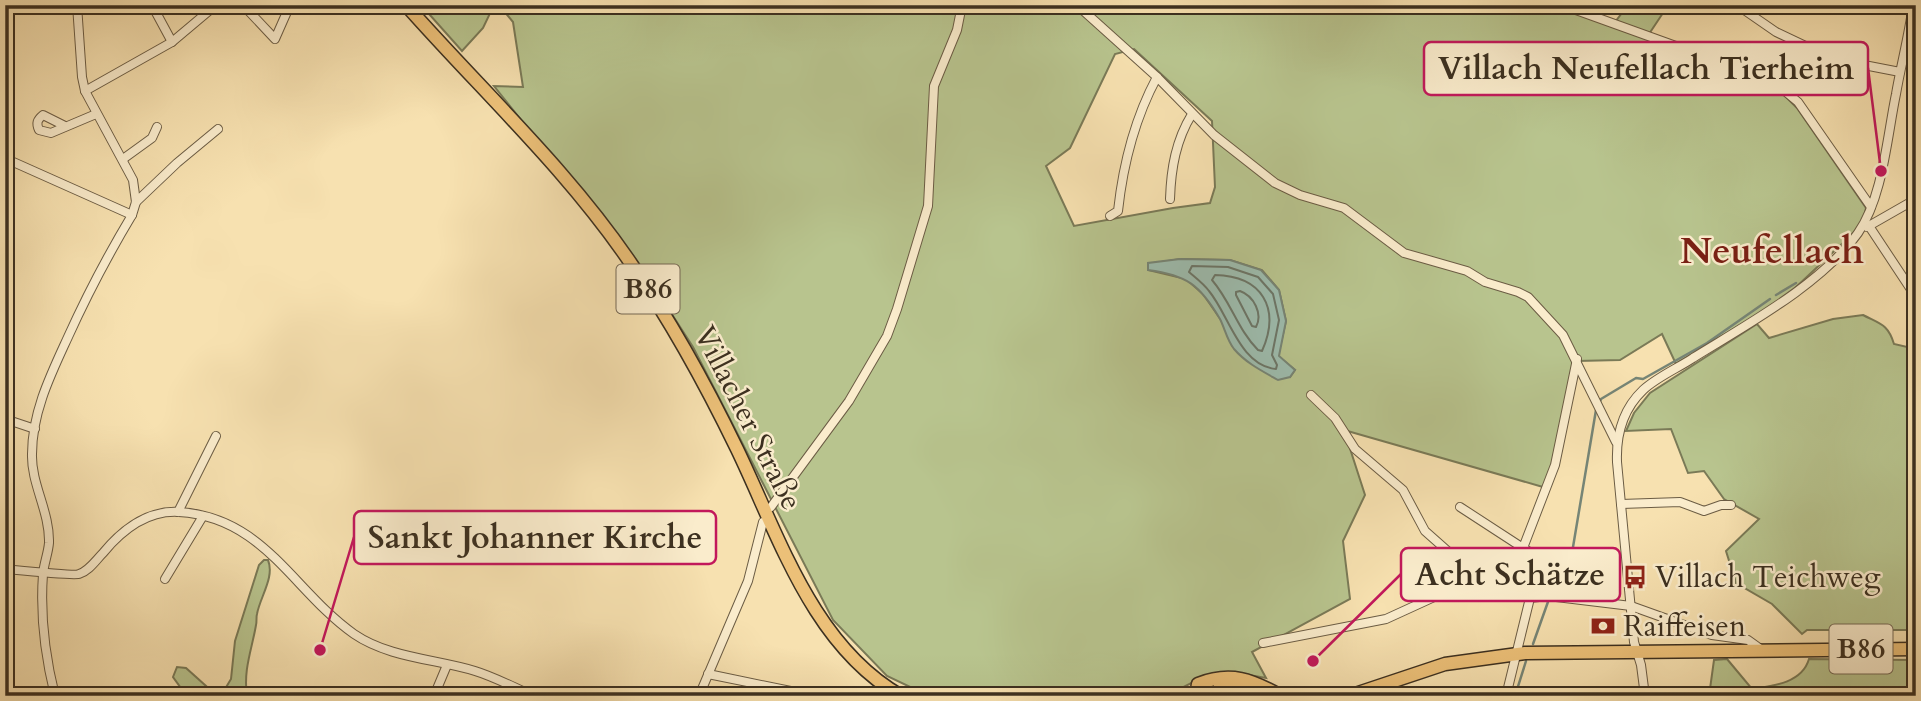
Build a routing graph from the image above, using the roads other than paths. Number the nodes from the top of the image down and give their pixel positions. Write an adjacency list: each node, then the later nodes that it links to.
1 (77, 5): 15 (street)
2 (152, 5): 12 (street)
3 (216, 5): 12 (street)
4 (243, 5): 5 (street)
5 (290, 5)
6 (406, 5): 66 (main road, Villacher Straße / B86)
7 (962, 5): 40 (street)
8 (1077, 5): 14 (street)
9 (1562, 5): 26 (street)
10 (1737, 5): 13 (street)
11 (1913, 5): 13 (street)
12 (172, 42): 15 (street)
13 (1900, 72): 26 (street)
14 (1157, 77): 17 (street); 28 (street)
15 (85, 91): 16 (street)
16 (96, 114): 18 (street); 21 (street)
17 (1192, 114): 23 (street); 32 (street)
18 (65, 126)
19 (157, 127): 21 (street)
20 (218, 129): 25 (street)
21 (123, 159): 25 (street)
22 (5, 170): 27 (street)
23 (1170, 198)
24 (1916, 199): 29 (street)
25 (136, 202): 27 (street)
26 (1871, 207): 30 (street)
27 (132, 215): 35 (street)
28 (1110, 216)
29 (1869, 226): 30 (street); 31 (street)
30 (1859, 231): 37 (street)
31 (1916, 297)
32 (1577, 359): 37 (street); 45 (street)
33 (1311, 395): 48 (street)
34 (5, 419): 35 (street)
35 (34, 429): 47 (street)
36 (216, 436): 42 (street)
37 (1616, 442): 38 (street)
38 (1621, 504): 39 (street); 52 (street)
39 (1731, 505)
40 (771, 507)
41 (1460, 507): 45 (street)
42 (178, 512): 43 (street); 47 (street)
43 (203, 516): 49 (street); 58 (street)
44 (763, 522): 59 (street)
45 (1523, 548): 50 (street)
46 (5, 569): 47 (street)
47 (43, 571): 61 (street)
48 (1480, 576): 51 (street); 53 (street)
49 (165, 579)
50 (1548, 596): 51 (street); 52 (street)
51 (1530, 598): 57 (street)
52 (1631, 606): 55 (street); 56 (street)
53 (1263, 643)
54 (1916, 649): 56 (main road, B86)
55 (1636, 650): 56 (main road, B86); 57 (main road, B86); 73 (street)
56 (1762, 650)
57 (1516, 653): 71 (main road, B86); 72 (street)
58 (447, 664): 62 (street); 63 (street)
59 (708, 674): 64 (street); 65 (street)
60 (1197, 690): 67 (main road); 68 (main road); 69 (main road)
61 (55, 696)
62 (434, 696)
63 (534, 696)
64 (699, 696)
65 (815, 696)
66 (901, 696)
67 (1183, 696)
68 (1251, 696)
69 (1282, 696)
70 (1335, 696): 71 (main road, B86)
71 (1350, 696)
72 (1506, 696)
73 (1645, 696)

